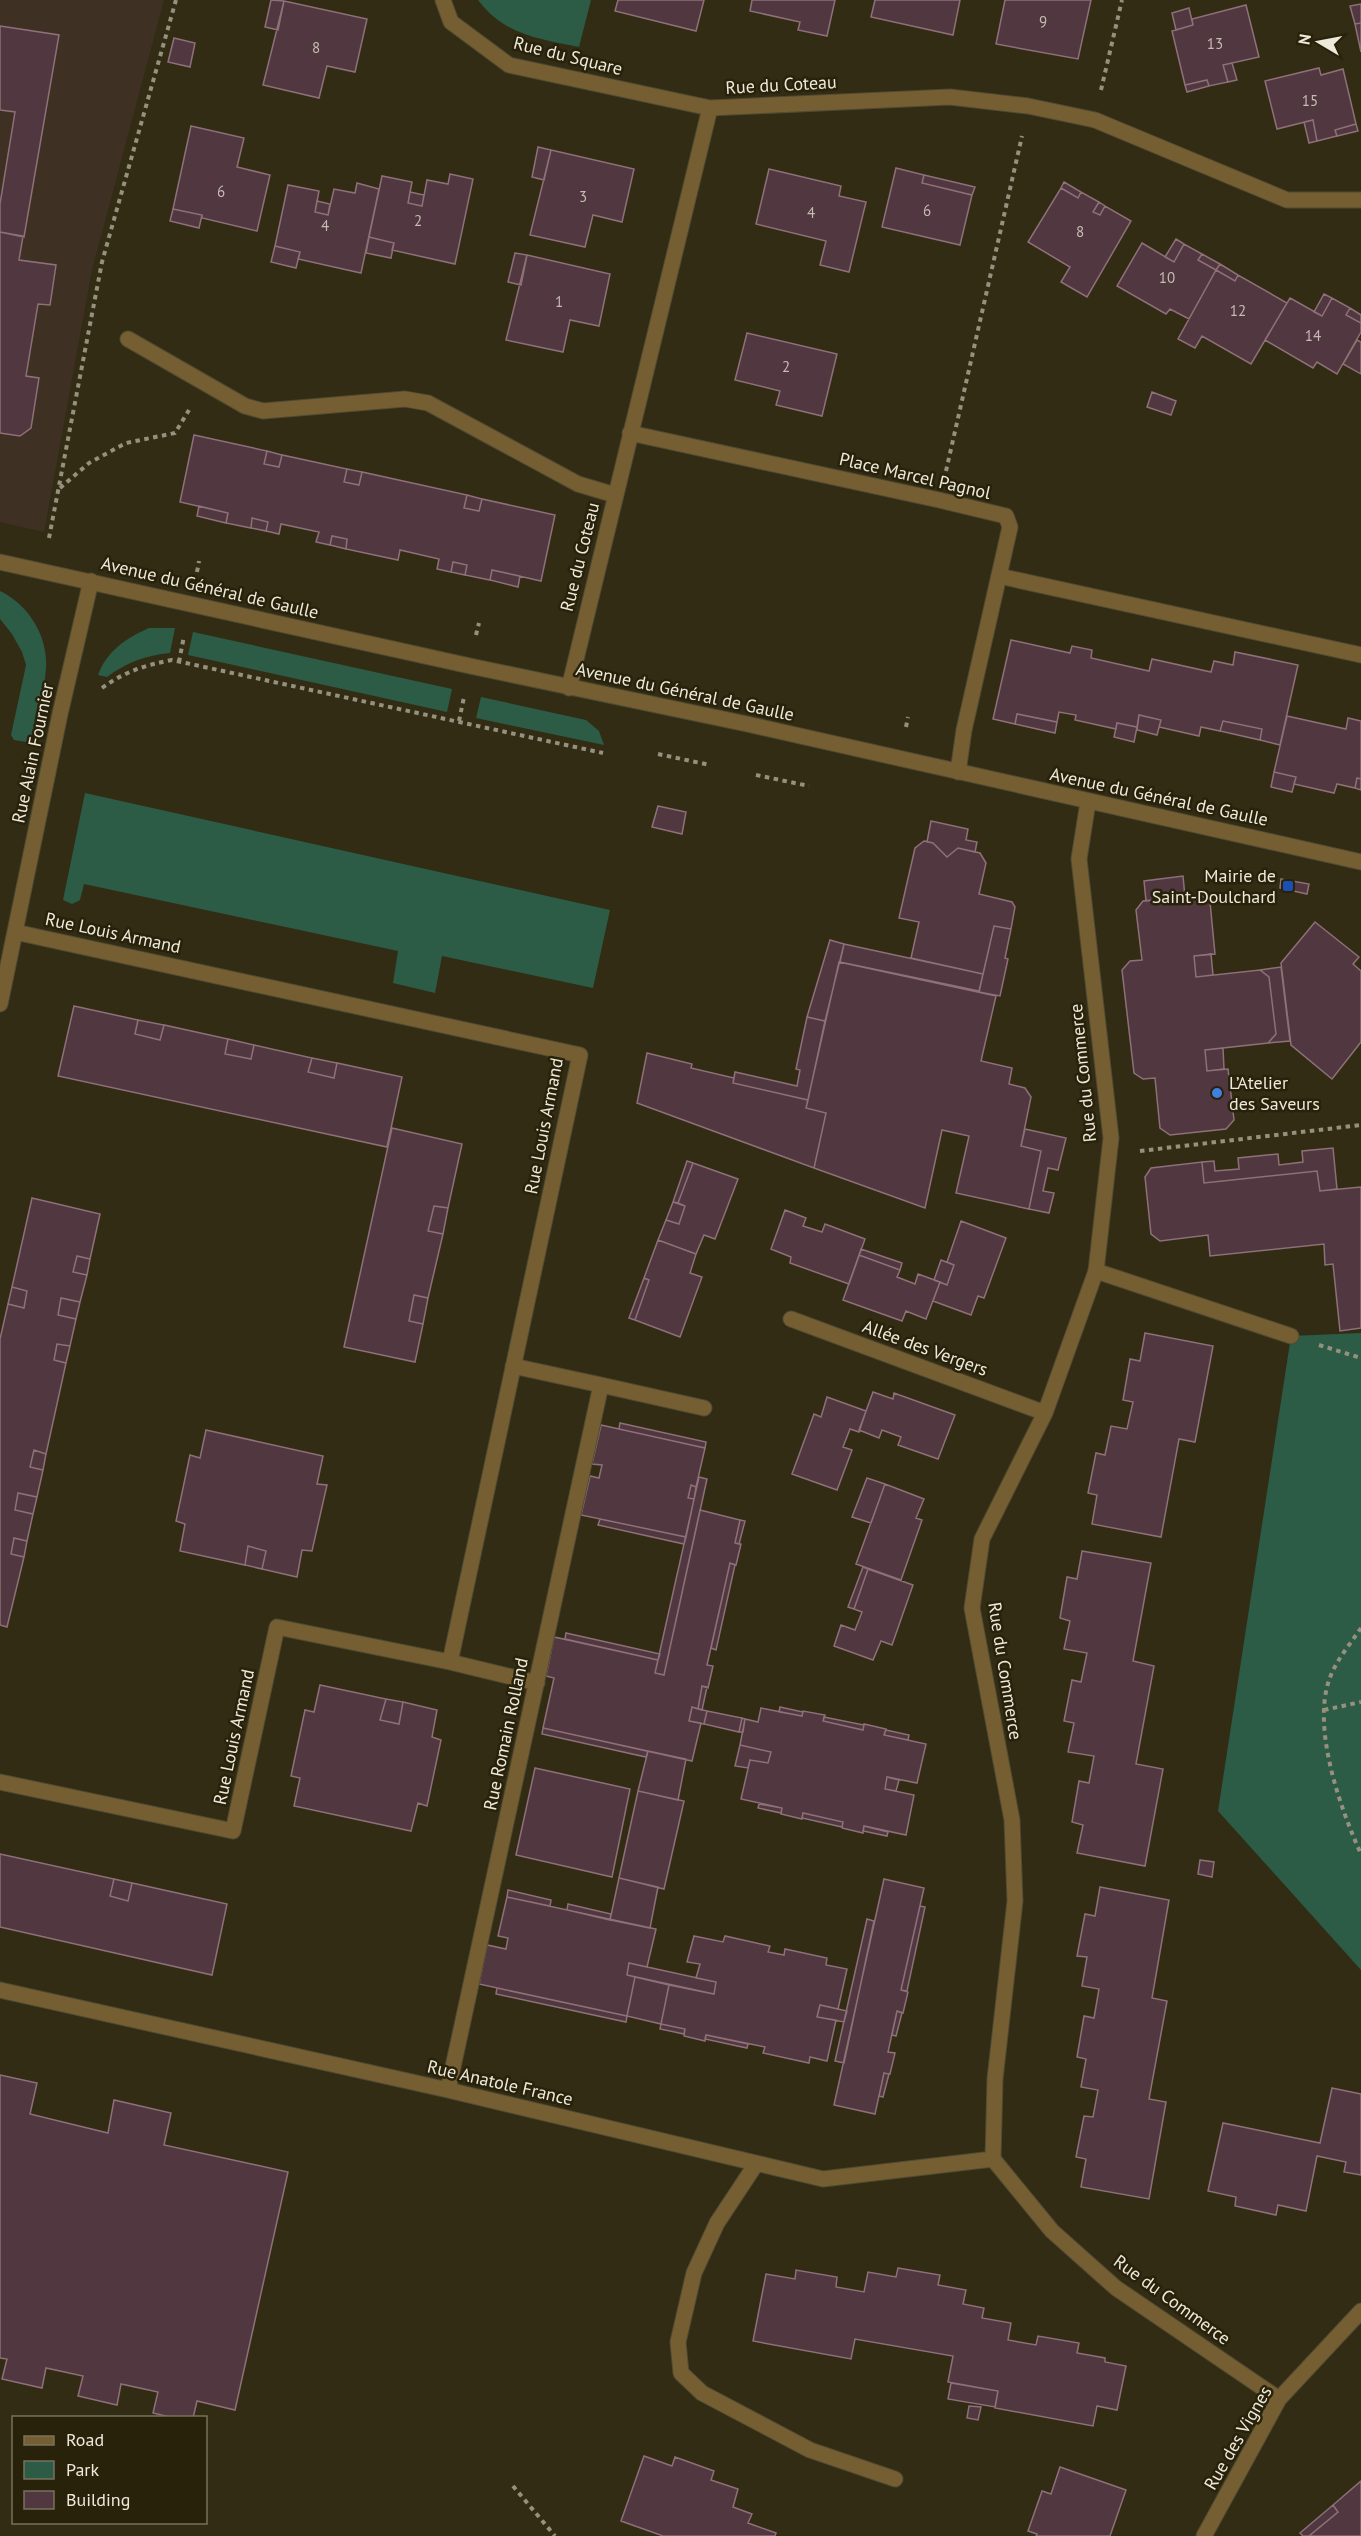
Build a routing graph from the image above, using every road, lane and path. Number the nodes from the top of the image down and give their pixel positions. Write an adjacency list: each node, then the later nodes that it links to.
1 (176, 0): 11 (path)
2 (443, 0): 4 (street, Rue du Square)
3 (1122, 0): 5 (path)
4 (710, 108): 5 (street, Rue du Coteau); 10 (street, Rue du Coteau)
5 (1095, 120): 7 (street, Rue du Coteau)
6 (1023, 129): 13 (path)
7 (1361, 200)
8 (128, 339): 9 (street)
9 (205, 384): 11 (path); 12 (street)
10 (630, 434): 12 (street, Rue du Coteau); 13 (street, Place Marcel Pagnol)
11 (59, 488): 14 (path)
12 (615, 495): 23 (street, Rue du Coteau)
13 (939, 500): 16 (street, Place Marcel Pagnol)
14 (49, 538)
15 (0, 562): 17 (street, Avenue du Général de Gaulle)
16 (999, 576): 19 (street); 28 (street, Place Marcel Pagnol)
17 (91, 581): 23 (street, Avenue du Général de Gaulle); 33 (street, Rue Alain Fournier)
18 (185, 630): 20 (path)
19 (1361, 655)
20 (179, 662): 22 (path); 24 (path)
21 (465, 687): 24 (path)
22 (102, 688)
23 (569, 688): 28 (street, Avenue du Général de Gaulle)
24 (459, 721): 25 (path)
25 (603, 753)
26 (658, 754): 27 (path)
27 (711, 765)
28 (958, 772): 31 (street, Avenue du Général de Gaulle)
29 (756, 775): 30 (path)
30 (809, 786)
31 (1088, 802): 32 (street, Avenue du Général de Gaulle); 36 (street, Rue du Commerce)
32 (1361, 862)
33 (15, 932): 34 (street, Rue Alain Fournier); 41 (street, Rue Louis Armand)
34 (0, 1004)
35 (1361, 1125): 36 (path)
36 (1110, 1155): 37 (street, Rue du Commerce)
37 (1095, 1271): 39 (street); 44 (street, Rue du Commerce)
38 (791, 1320): 44 (street, Allée des Vergers)
39 (1291, 1336): 40 (path)
40 (1361, 1358)
41 (513, 1366): 42 (street); 46 (street, Rue Louis Armand)
42 (601, 1386): 43 (street); 47 (street, Rue Romain Rolland)
43 (704, 1408)
44 (1045, 1413): 54 (street, Rue du Commerce)
45 (1361, 1628): 49 (path)
46 (450, 1662): 47 (street, Rue Louis Armand); 50 (street, Rue Louis Armand)
47 (537, 1683): 53 (street, Rue Romain Rolland)
48 (1361, 1702): 49 (path)
49 (1324, 1710): 51 (path)
50 (0, 1782)
51 (1361, 1854)
52 (0, 1990): 53 (street, Rue Anatole France)
53 (448, 2090): 55 (street, Rue Anatole France)
54 (993, 2158): 55 (street, Rue Anatole France); 57 (street, Rue du Commerce)
55 (756, 2164): 58 (street)
56 (1361, 2311): 57 (street, Rue des Vignes)
57 (1279, 2399): 61 (street, Rue des Vignes)
58 (895, 2479)
59 (513, 2486): 60 (path)
60 (555, 2536)
61 (1204, 2536)

